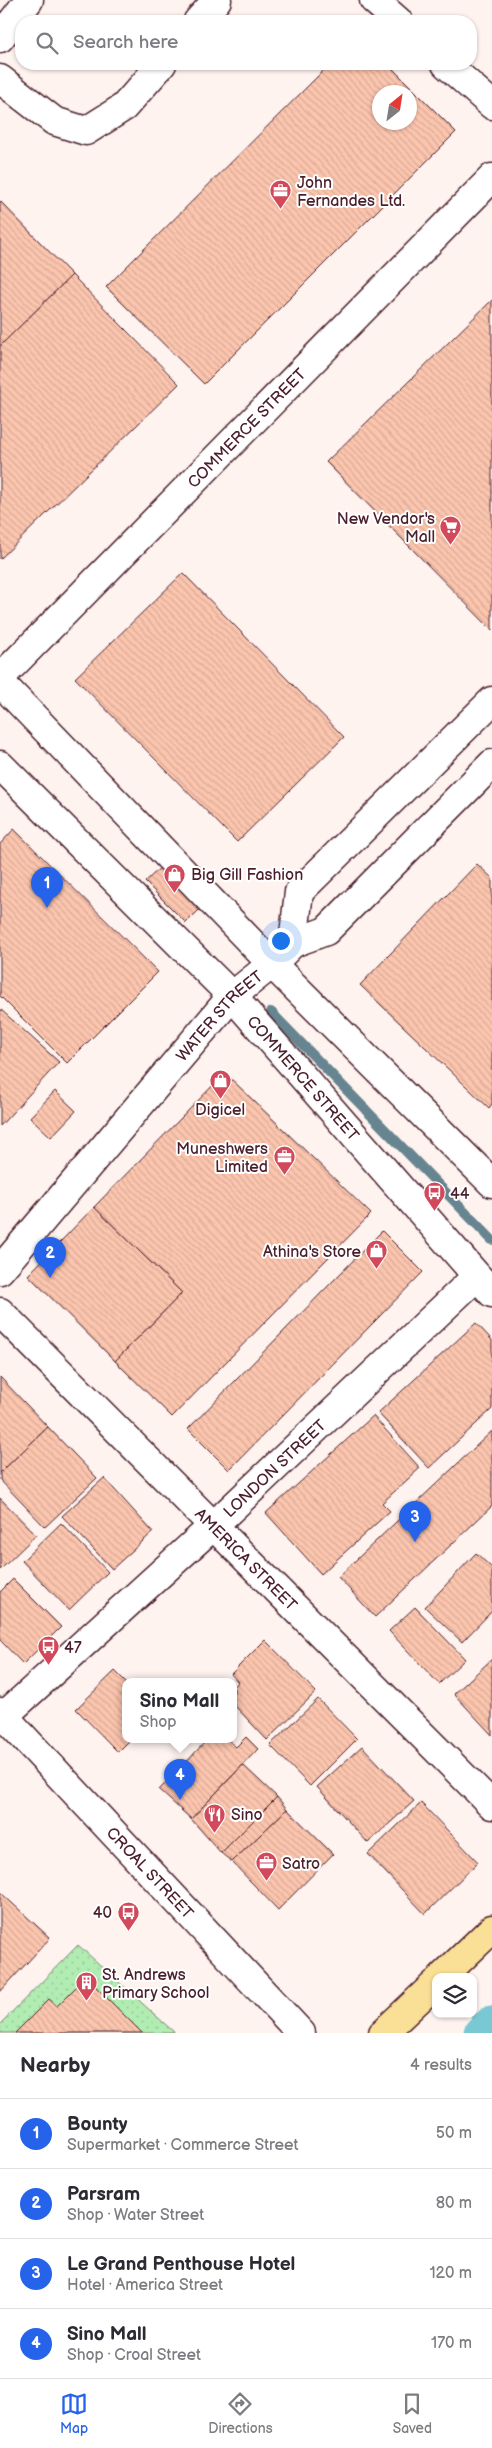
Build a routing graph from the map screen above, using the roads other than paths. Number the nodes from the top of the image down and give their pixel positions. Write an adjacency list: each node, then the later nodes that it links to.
1 (29, 0): 4 (street)
2 (216, 0): 5 (street)
3 (374, 0): 6 (street)
4 (18, 15)
5 (203, 15)
6 (391, 15)
7 (15, 18): 8 (street)
8 (0, 38)
9 (157, 70): 11 (street)
10 (453, 70): 12 (street)
11 (0, 79)
12 (492, 105)
13 (492, 178): 14 (street, COMMERCE STREET)
14 (0, 678)
15 (0, 682): 22 (street)
16 (492, 702): 17 (street)
17 (444, 750): 20 (street); 21 (street)
18 (492, 764): 20 (street)
19 (0, 765): 23 (street, COMMERCE STREET)
20 (472, 784): 21 (street)
21 (293, 943): 22 (street, WATER STREET)
22 (272, 964): 23 (street, WATER STREET); 24 (street)
23 (232, 996): 25 (street, WATER STREET); 26 (street, COMMERCE STREET)
24 (492, 1183)
25 (0, 1270)
26 (484, 1285): 28 (street, LONDON STREET)
27 (0, 1312): 28 (street, AMERICA STREET)
28 (213, 1526): 29 (street, LONDON STREET); 30 (street, AMERICA STREET)
29 (1, 1714): 34 (street, CROAL STREET)
30 (492, 1806)
31 (492, 1929): 32 (main road)
32 (446, 1973)
33 (432, 1987): 35 (main road)
34 (301, 2033)
35 (383, 2033)

